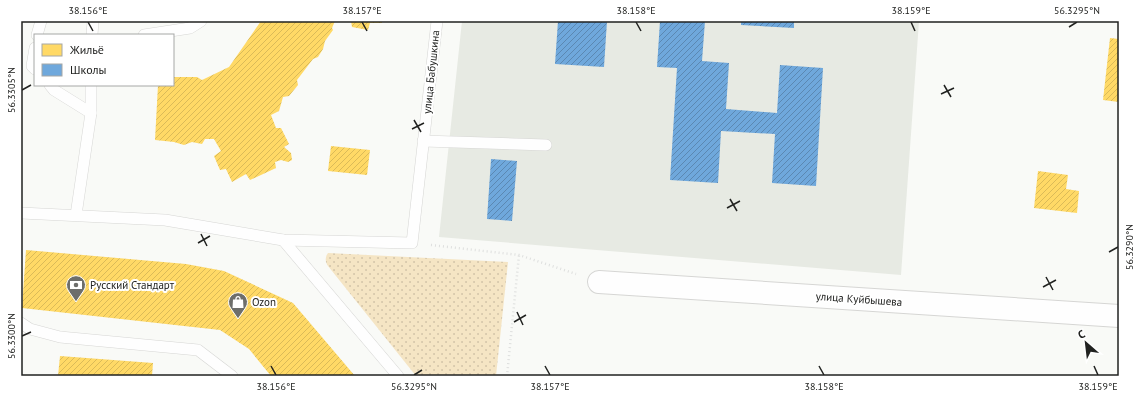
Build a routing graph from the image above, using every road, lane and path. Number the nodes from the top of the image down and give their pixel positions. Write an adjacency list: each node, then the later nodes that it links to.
1 (41, 21): 5 (lane)
2 (93, 21): 6 (lane)
3 (201, 21): 7 (lane)
4 (437, 21): 13 (lane, улица Бабушкина)
5 (37, 34)
6 (92, 34)
7 (151, 34)
8 (34, 54): 9 (lane)
9 (34, 68)
10 (51, 86): 12 (lane)
11 (91, 86): 12 (lane)
12 (91, 113): 16 (lane)
13 (423, 141): 14 (lane); 18 (lane, улица Бабушкина)
14 (546, 146)
15 (21, 213): 16 (lane)
16 (76, 215): 17 (lane)
17 (283, 240): 18 (lane); 24 (lane)
18 (412, 243): 19 (path)
19 (519, 255): 20 (path); 25 (path)
20 (599, 282): 21 (street, улица Куйбышева)
21 (1119, 316)
22 (21, 323): 23 (lane)
23 (232, 376)
24 (398, 376)
25 (507, 376)

